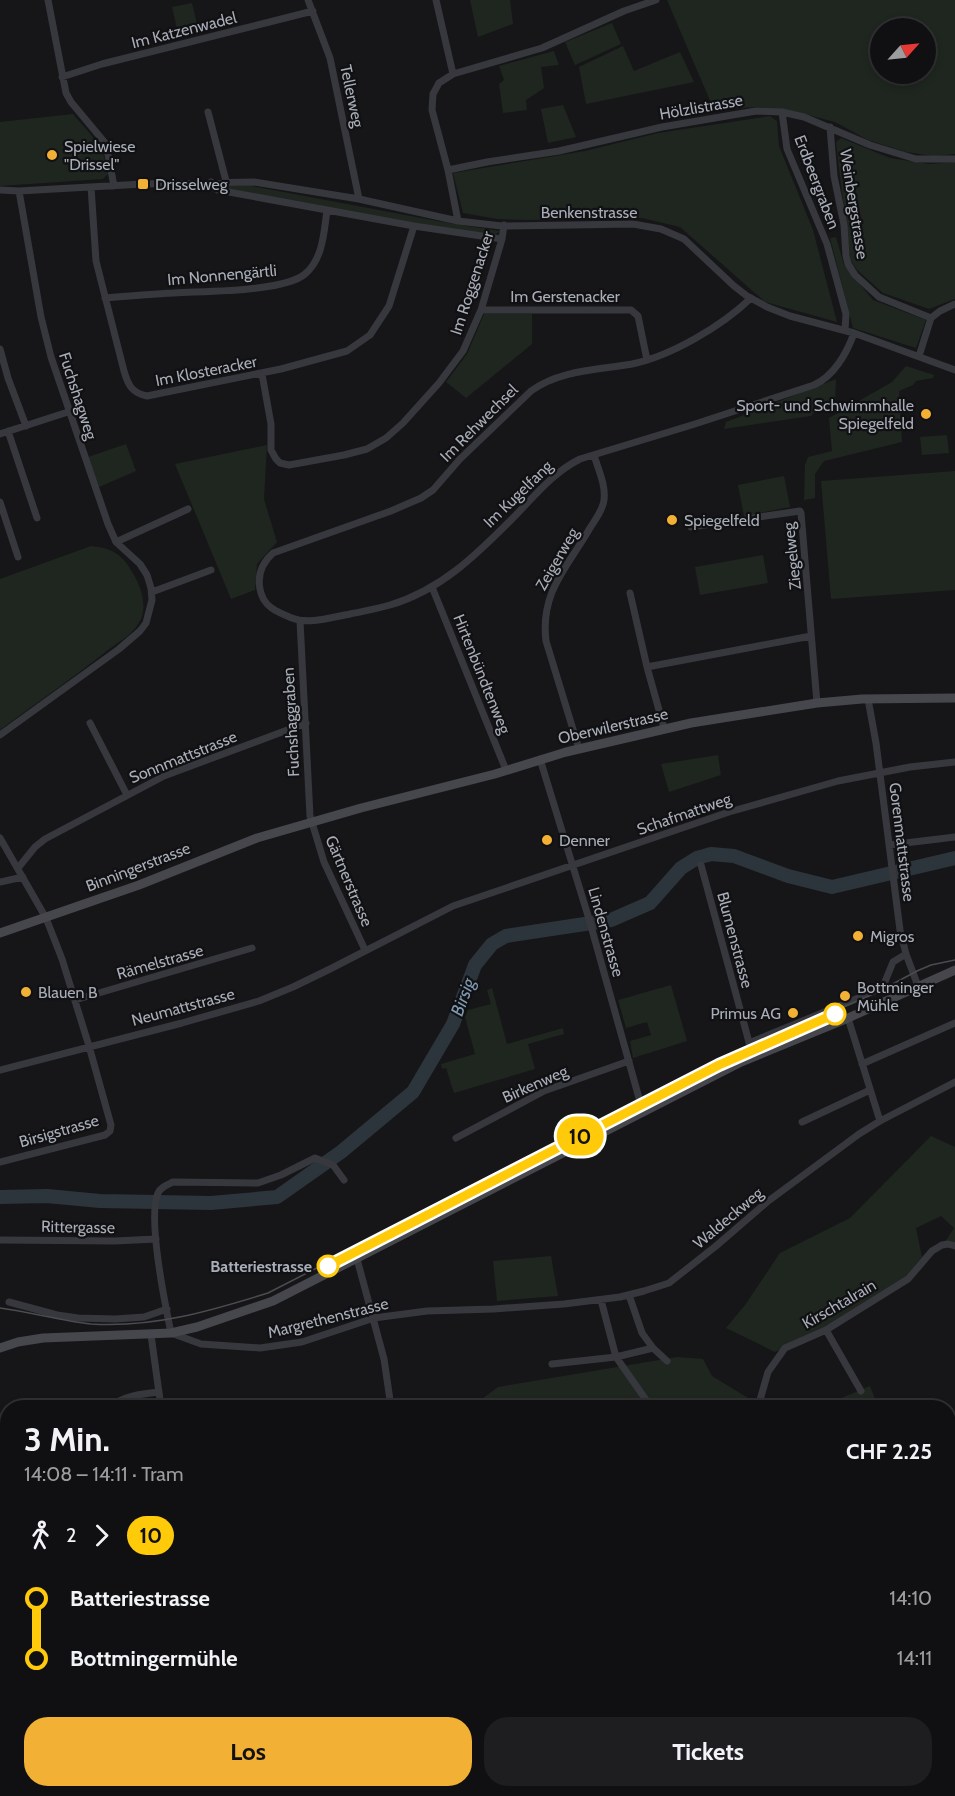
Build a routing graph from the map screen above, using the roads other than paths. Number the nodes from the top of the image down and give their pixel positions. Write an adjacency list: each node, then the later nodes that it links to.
1 (48, 0): 7 (street)
2 (309, 0): 5 (street, Tellerweg)
3 (436, 0): 6 (street)
4 (656, 0): 6 (street)
5 (313, 11): 7 (street, Im Katzenwadel); 19 (street, Tellerweg)
6 (453, 74): 12 (street)
7 (62, 77): 15 (street)
8 (208, 112): 14 (street)
9 (782, 112): 10 (street, Hölzlistrasse); 12 (street, Hölzlistrasse); 30 (street, Erdbeergraben)
10 (830, 127): 11 (street, Hölzlistrasse); 29 (street, Weinbergstrasse)
11 (955, 159)
12 (448, 170): 21 (street)
13 (211, 182): 14 (street, Benkenstrasse); 15 (street, Benkenstrasse); 20 (street, Benkenstrasse)
14 (226, 182): 19 (street, Benkenstrasse)
15 (114, 186): 16 (street, Benkenstrasse)
16 (91, 187): 18 (street, Benkenstrasse); 25 (street, Im Klosteracker)
17 (0, 190): 18 (street, Benkenstrasse)
18 (19, 191): 37 (street, Fuchshagweg)
19 (359, 200): 21 (street, Benkenstrasse)
20 (327, 210): 23 (street, Benkenstrasse); 25 (street, Im Nonnengärtli)
21 (458, 221): 22 (street, Benkenstrasse)
22 (504, 225): 24 (street, Im Roggenacker); 26 (street, Benkenstrasse)
23 (414, 226): 24 (street, Benkenstrasse); 36 (street, Im Klosteracker)
24 (502, 239): 28 (street, Im Roggenacker)
25 (105, 298): 36 (street, Im Klosteracker)
26 (751, 298): 30 (street, Benkenstrasse); 34 (street, Im Rehwechsel)
27 (955, 304): 29 (street)
28 (481, 310): 34 (street, Im Gerstenacker); 36 (street, Im Roggenacker)
29 (931, 318): 33 (street)
30 (845, 330): 31 (street, Benkenstrasse)
31 (854, 333): 33 (street, Benkenstrasse); 41 (street, Im Kugelfang)
32 (0, 349): 38 (street)
33 (919, 356): 35 (street, Benkenstrasse)
34 (647, 360): 52 (street, Im Rehwechsel)
35 (955, 370)
36 (262, 374)
37 (68, 412): 38 (street); 46 (street, Fuchshagweg)
38 (26, 426): 39 (street)
39 (8, 431): 40 (street); 44 (street)
40 (0, 434)
41 (594, 455): 49 (street, Im Kugelfang); 63 (street, Zeigerweg)
42 (0, 502): 47 (street)
43 (188, 510): 46 (street)
44 (37, 518)
45 (691, 527): 54 (street, Ziegelweg)
46 (116, 542): 50 (street, Fuchshagweg)
47 (18, 557)
48 (211, 570): 50 (street)
49 (432, 587): 53 (street, Im Kugelfang); 66 (street, Hirtenbündtenweg)
50 (152, 592): 62 (street)
51 (630, 592): 55 (street)
52 (262, 598): 53 (street, Im Kugelfang)
53 (300, 621): 60 (street, Fuchshaggraben)
54 (811, 636): 55 (street); 58 (street, Ziegelweg)
55 (647, 667): 61 (street)
56 (955, 698): 57 (main road, Oberwilerstrasse)
57 (868, 699): 58 (main road, Oberwilerstrasse); 67 (street, Gorenmattstrasse)
58 (817, 703): 61 (main road, Oberwilerstrasse)
59 (90, 723): 68 (street)
60 (306, 723): 68 (street, Sonnmattstrasse); 69 (street, Fuchshaggraben)
61 (664, 728): 63 (main road, Oberwilerstrasse)
62 (0, 735)
63 (579, 748): 64 (main road, Oberwilerstrasse)
64 (540, 759): 66 (main road, Oberwilerstrasse); 74 (street, Lindenstrasse)
65 (955, 762): 67 (street, Schafmattweg)
66 (506, 770): 69 (main road, Oberwilerstrasse)
67 (879, 773): 73 (street, Gorenmattstrasse); 74 (street, Schafmattweg)
68 (127, 795): 76 (street, Sonnmattstrasse)
69 (311, 821): 70 (main road, Oberwilerstrasse); 82 (street, Gärtnerstrasse)
70 (286, 829): 79 (main road, Binningerstrasse)
71 (955, 837): 73 (street)
72 (0, 838): 76 (street)
73 (889, 844): 83 (street, Gorenmattstrasse)
74 (572, 865): 82 (street, Schafmattweg); 92 (street, Lindenstrasse)
75 (701, 865): 89 (street, Blumenstrasse)
76 (18, 868): 77 (street)
77 (23, 877): 78 (street); 79 (street)
78 (0, 882)
79 (46, 918): 80 (main road, Binningerstrasse); 86 (street)
80 (0, 933)
81 (252, 948): 86 (street, Rämelstrasse)
82 (365, 950): 90 (street, Neumattstrasse)
83 (906, 954): 85 (street, Gorenmattstrasse); 89 (street)
84 (955, 970): 85 (main road)
85 (918, 986): 87 (main road)
86 (75, 1000): 90 (street)
87 (848, 1018): 91 (main road); 93 (street)
88 (955, 1023): 93 (street)
89 (749, 1043): 91 (street, Blumenstrasse)
90 (89, 1046): 94 (street, Neumattstrasse); 101 (street, Birsigstrasse)
91 (753, 1057): 97 (main road)
92 (629, 1061): 97 (street, Lindenstrasse); 100 (street, Birkenweg)
93 (861, 1064): 96 (street)
94 (0, 1070)
95 (955, 1083): 98 (street, Waldeckweg)
96 (870, 1090): 98 (street); 99 (street)
97 (644, 1112): 106 (main road)
98 (880, 1121): 107 (street, Waldeckweg)
99 (802, 1122)
100 (456, 1138)
101 (0, 1162)
102 (344, 1180): 103 (street)
103 (156, 1239): 104 (street, Rittergasse); 110 (street)
104 (0, 1240)
105 (955, 1246): 113 (street, Kirschtalrain)
106 (357, 1259): 112 (street); 114 (main road)
107 (629, 1295): 108 (street, Waldeckweg); 117 (street)
108 (601, 1300): 111 (street, Waldeckweg); 118 (street)
109 (9, 1302): 110 (street)
110 (167, 1309): 114 (street)
111 (494, 1309): 112 (street, Margrethenstrasse)
112 (374, 1318): 114 (street, Margrethenstrasse); 125 (street)
113 (826, 1330): 121 (street); 127 (street, Kirschtalrain)
114 (171, 1333): 115 (main road)
115 (151, 1335): 116 (main road); 122 (street)
116 (0, 1348)
117 (653, 1348): 118 (street); 119 (street)
118 (616, 1357): 120 (street); 126 (street)
119 (667, 1361)
120 (552, 1364)
121 (861, 1391)
122 (159, 1392): 123 (street); 124 (street)
123 (118, 1400)
124 (161, 1400)
125 (390, 1400)
126 (646, 1400)
127 (760, 1400)

